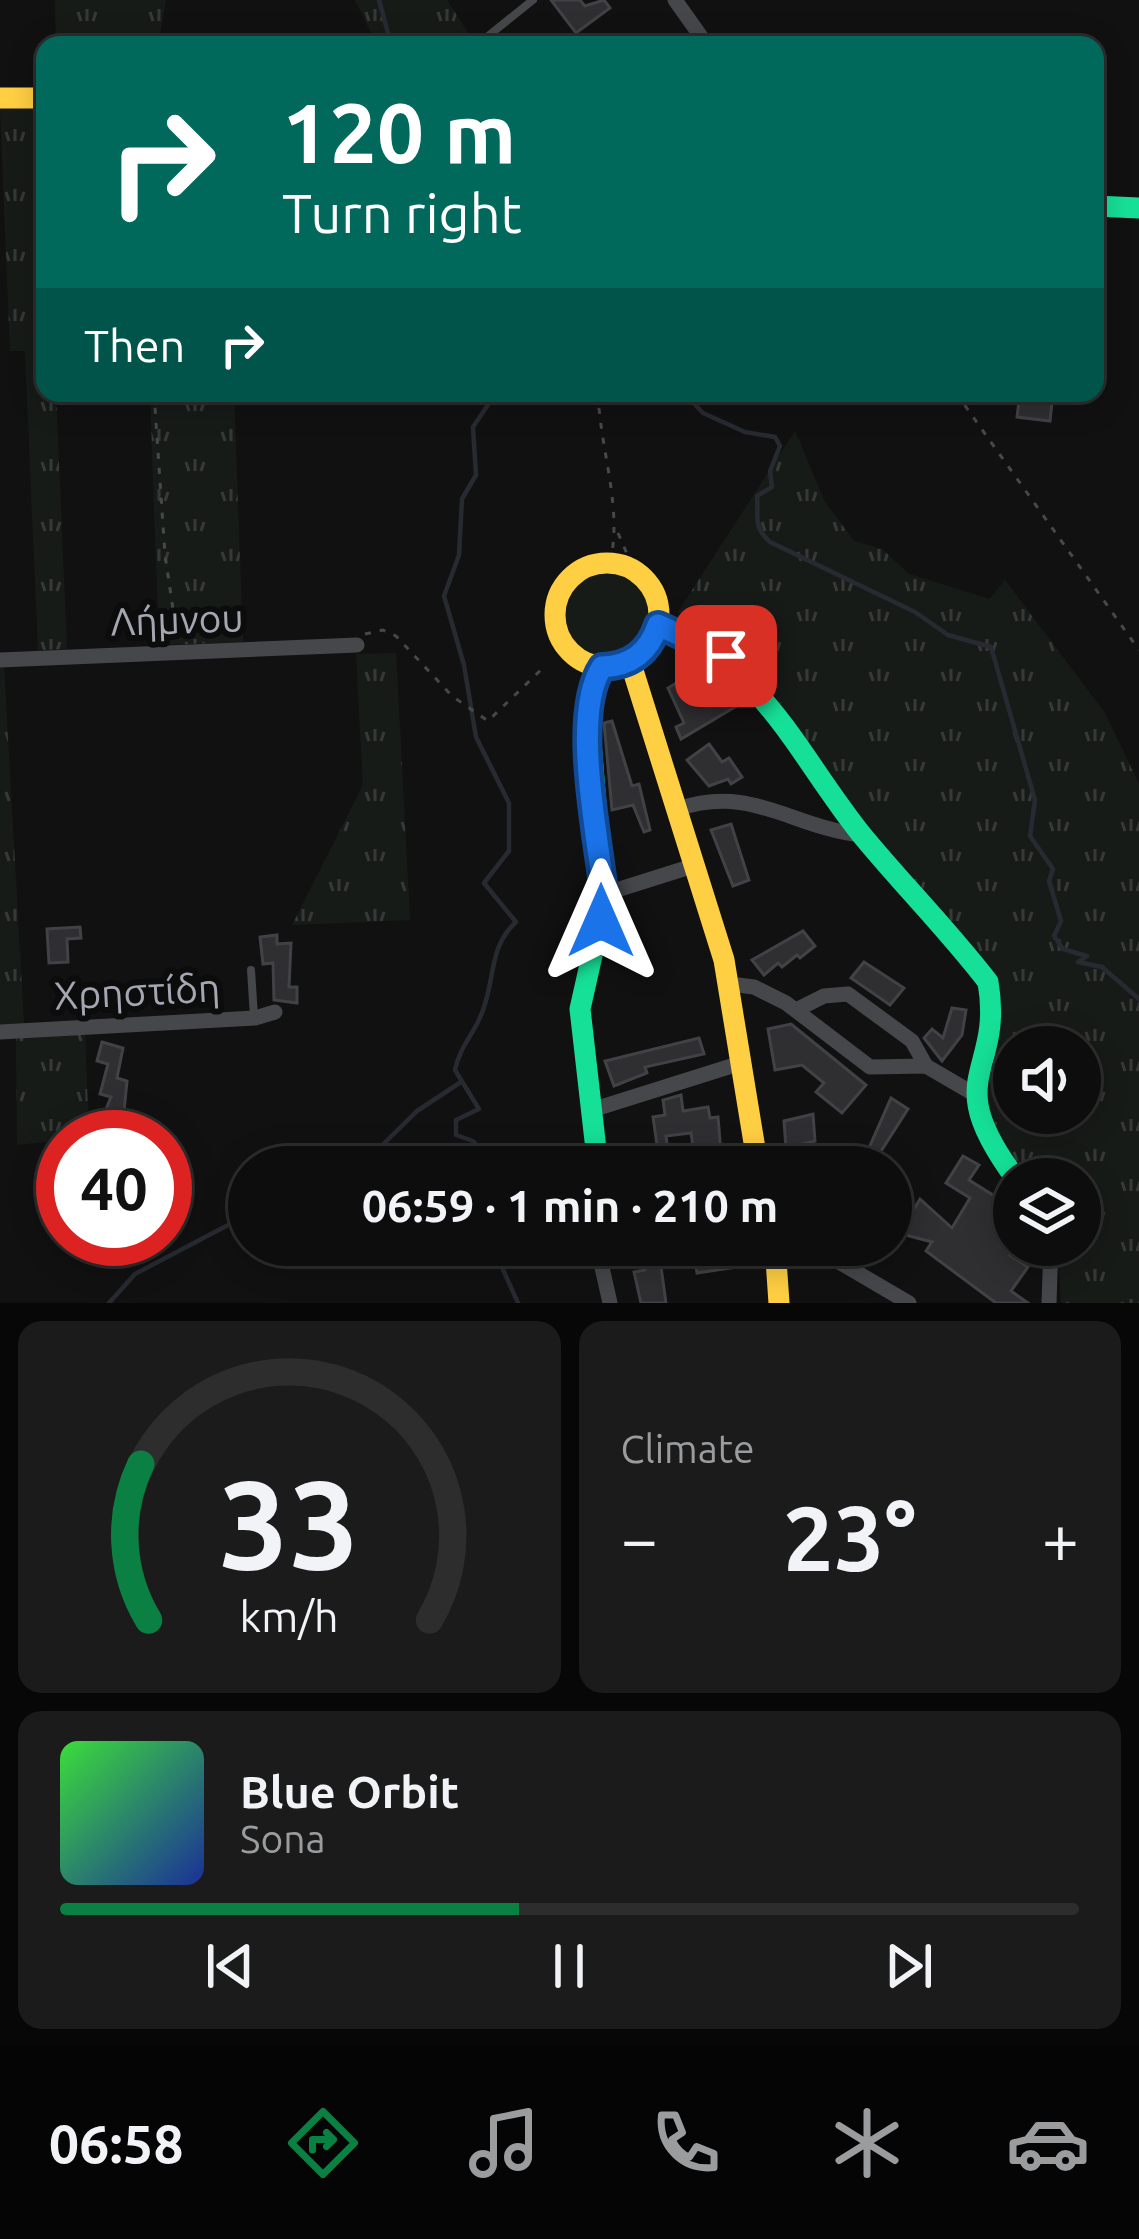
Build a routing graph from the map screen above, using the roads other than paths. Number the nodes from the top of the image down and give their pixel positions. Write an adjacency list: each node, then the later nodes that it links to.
1 (533, 0): 3 (lane)
2 (675, 0): 4 (street)
3 (488, 36)
4 (701, 36)
5 (0, 98): 6 (street)
6 (36, 98)
7 (1104, 206): 8 (street)
8 (1139, 208)
9 (658, 625): 12 (street); 13 (street); 15 (street)
10 (357, 645): 11 (street, Λήμνου)
11 (0, 660)
12 (630, 662): 13 (street); 14 (street)
13 (602, 667): 17 (street)
14 (678, 809): 15 (street); 16 (street)
15 (861, 835): 26 (street)
16 (696, 865): 17 (street); 19 (street)
17 (604, 893): 27 (street)
18 (251, 970): 22 (lane)
19 (730, 984): 20 (street); 24 (street)
20 (796, 1010): 25 (street); 25 (street)
21 (275, 1012): 22 (street, Χρηστίδη)
22 (255, 1018): 23 (street, Χρηστίδη)
23 (0, 1032)
24 (741, 1063): 27 (street); 29 (street)
25 (926, 1066): 26 (street)
26 (974, 1094): 30 (street)
27 (595, 1109): 28 (street)
28 (597, 1146)
29 (755, 1146)
30 (1001, 1158)
31 (602, 1266): 35 (street)
32 (776, 1266): 36 (street)
33 (846, 1266): 37 (street)
34 (1050, 1266): 38 (street)
35 (610, 1303)
36 (779, 1303)
37 (909, 1303)
38 (1049, 1303)

